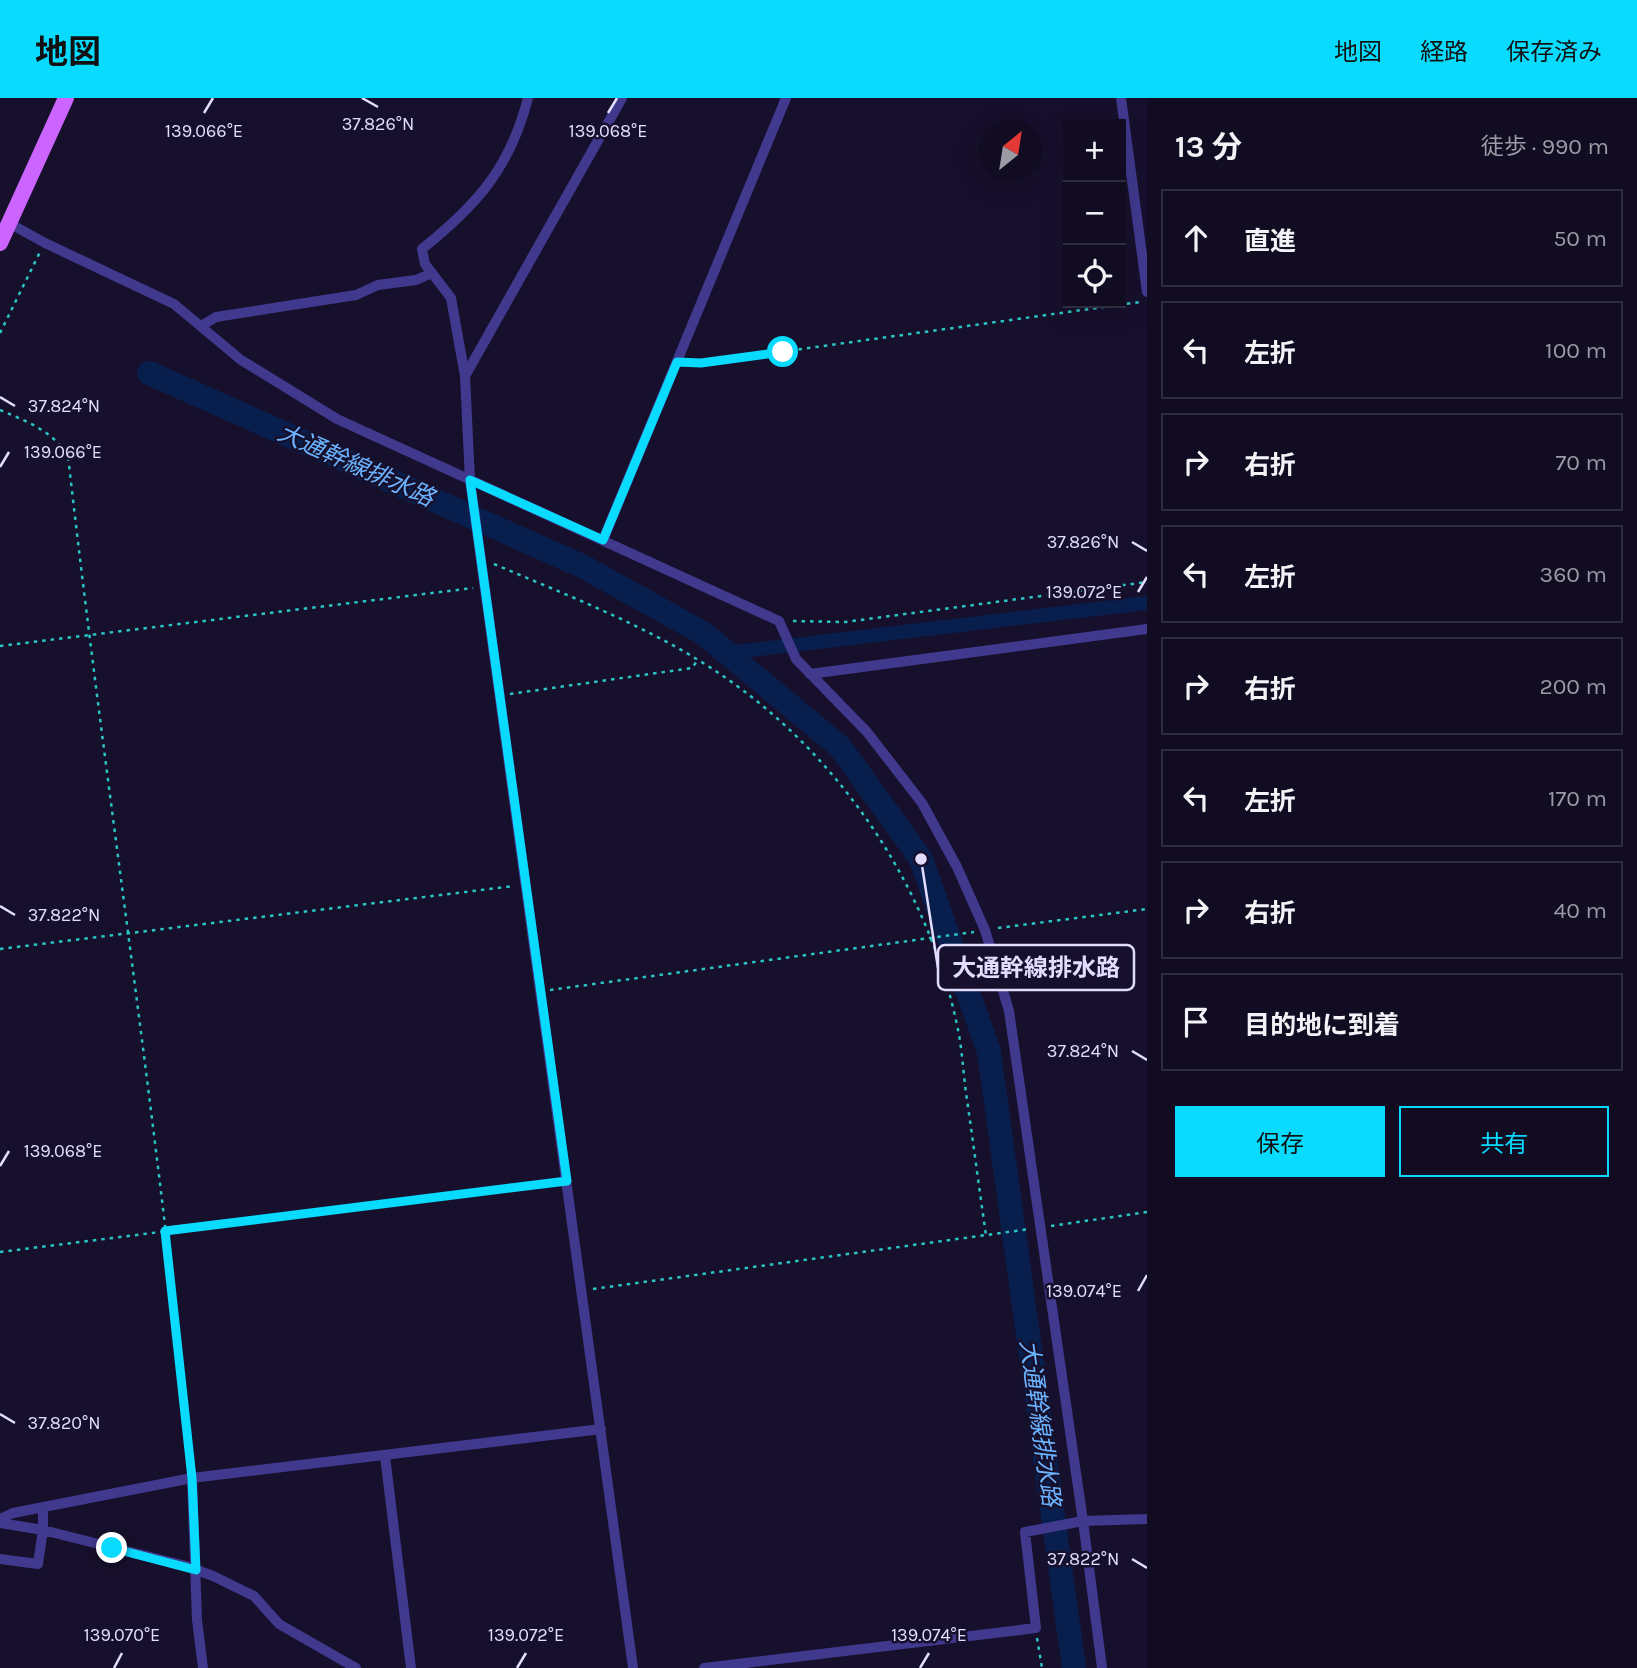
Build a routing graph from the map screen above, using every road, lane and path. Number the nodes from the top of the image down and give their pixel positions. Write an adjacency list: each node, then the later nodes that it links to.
1 (66, 98): 6 (main road)
2 (528, 98): 9 (street)
3 (622, 98): 15 (street)
4 (786, 98): 14 (street)
5 (1121, 98): 10 (street)
6 (9, 223): 7 (main road); 8 (street)
7 (0, 243)
8 (44, 243): 12 (street); 13 (path)
9 (432, 273): 12 (street); 15 (street)
10 (1147, 292)
11 (1147, 301): 14 (path)
12 (201, 326): 17 (street)
13 (0, 333)
14 (677, 362): 18 (street)
15 (465, 376): 17 (street)
16 (0, 410): 24 (path)
17 (472, 485): 18 (street); 19 (street)
18 (603, 540): 22 (street)
19 (481, 556): 21 (street); 26 (path)
20 (1147, 582): 22 (path)
21 (485, 587): 24 (path); 28 (street)
22 (781, 625): 27 (street)
23 (1147, 629): 27 (street)
24 (88, 635): 25 (path); 32 (path)
25 (0, 646)
26 (697, 661): 28 (path); 33 (path)
27 (810, 674): 31 (street)
28 (500, 695): 29 (street)
29 (527, 885): 32 (path); 35 (street)
30 (1147, 909): 31 (path)
31 (981, 931): 33 (path); 38 (street)
32 (127, 933): 34 (path); 39 (path)
33 (929, 939): 35 (path); 40 (path)
34 (0, 949)
35 (540, 991): 36 (street)
36 (567, 1181): 39 (path); 42 (street)
37 (1147, 1212): 38 (path)
38 (1037, 1228): 40 (path); 49 (street)
39 (165, 1231): 41 (path); 45 (path)
40 (986, 1235): 42 (path)
41 (0, 1252)
42 (583, 1291): 43 (street)
43 (601, 1429): 44 (street); 57 (street)
44 (385, 1456): 45 (street); 56 (street)
45 (192, 1478): 46 (street); 52 (street)
46 (43, 1507): 48 (street); 50 (street)
47 (1147, 1519): 49 (street)
48 (0, 1521): 50 (street)
49 (1078, 1522): 53 (street); 60 (street)
50 (43, 1530): 51 (street); 52 (street)
51 (0, 1559)
52 (196, 1570): 54 (street); 55 (street)
53 (1036, 1628): 58 (street); 59 (path)
54 (203, 1668)
55 (356, 1668)
56 (411, 1668)
57 (634, 1668)
58 (704, 1668)
59 (1042, 1668)
60 (1102, 1668)

